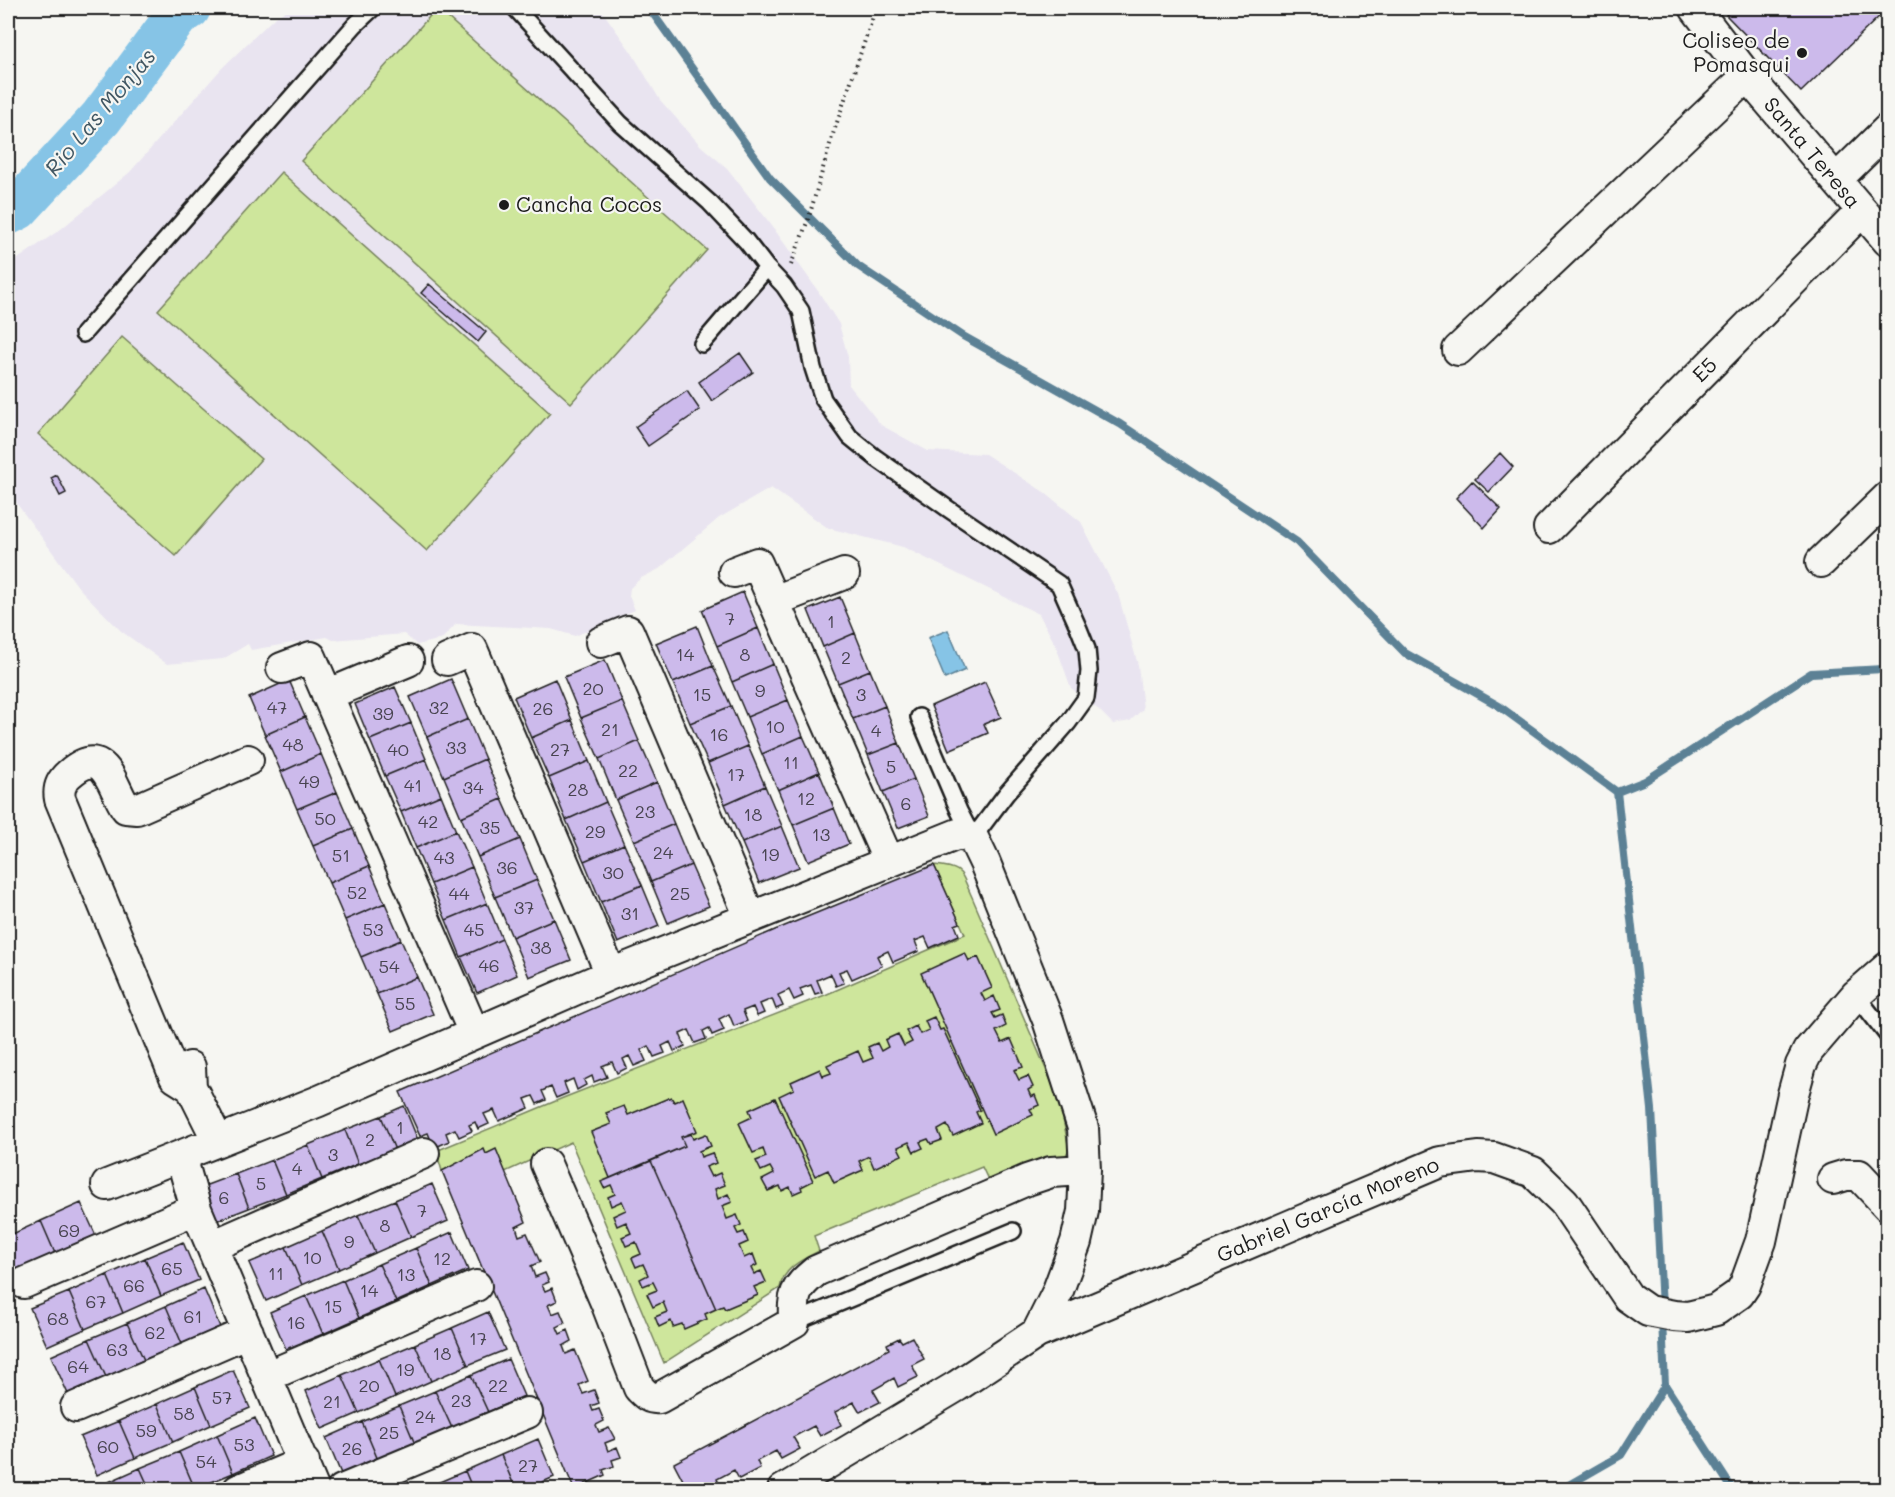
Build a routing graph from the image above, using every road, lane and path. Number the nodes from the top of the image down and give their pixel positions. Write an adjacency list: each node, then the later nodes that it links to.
1 (373, 8): 12 (lane)
2 (515, 8): 10 (lane)
3 (876, 8): 11 (path)
4 (1695, 8): 5 (street, Santa Teresa)
5 (1747, 76): 7 (street, Santa Teresa); 14 (street)
6 (1887, 129): 7 (street)
7 (1836, 180): 8 (street, Santa Teresa)
8 (1862, 211): 9 (street, Santa Teresa); 16 (street, E5)
9 (1887, 241)
10 (767, 268): 11 (lane); 13 (lane)
11 (784, 286): 28 (lane)
12 (83, 334)
13 (702, 344)
14 (1458, 350)
15 (1887, 497): 17 (street)
16 (1549, 528)
17 (1821, 562)
18 (734, 572): 20 (street)
19 (844, 574): 20 (street)
20 (774, 602): 29 (street)
21 (601, 642): 30 (street)
22 (447, 660): 32 (street)
23 (408, 661): 25 (street)
24 (282, 668): 25 (street)
25 (327, 695): 34 (street)
26 (919, 717): 28 (lane)
27 (248, 760): 36 (street)
28 (973, 838): 29 (street); 40 (street)
29 (889, 862): 30 (street)
30 (750, 917): 32 (street)
31 (1887, 967): 33 (street, Gabriel García Moreno)
32 (611, 974): 34 (street)
33 (1856, 996): 35 (lane); 51 (street, Gabriel García Moreno)
34 (474, 1034): 36 (street)
35 (1887, 1036)
36 (218, 1142): 38 (street)
37 (424, 1153): 46 (street)
38 (186, 1155): 42 (street); 44 (street)
39 (546, 1164): 49 (street)
40 (1085, 1170): 49 (street); 51 (street)
41 (1833, 1179): 43 (street)
42 (107, 1185)
43 (1887, 1206)
44 (196, 1209): 46 (street); 47 (street)
45 (1013, 1231): 49 (lane)
46 (212, 1246): 50 (street)
47 (24, 1283)
48 (476, 1286): 52 (street)
49 (794, 1322)
50 (248, 1332): 52 (street); 53 (street)
51 (1037, 1333): 59 (street, Gabriel García Moreno)
52 (268, 1376): 55 (street)
53 (76, 1407)
54 (527, 1413): 58 (street)
55 (304, 1462): 56 (street); 57 (street)
56 (238, 1490)
57 (314, 1490)
58 (342, 1490)
59 (783, 1490)

